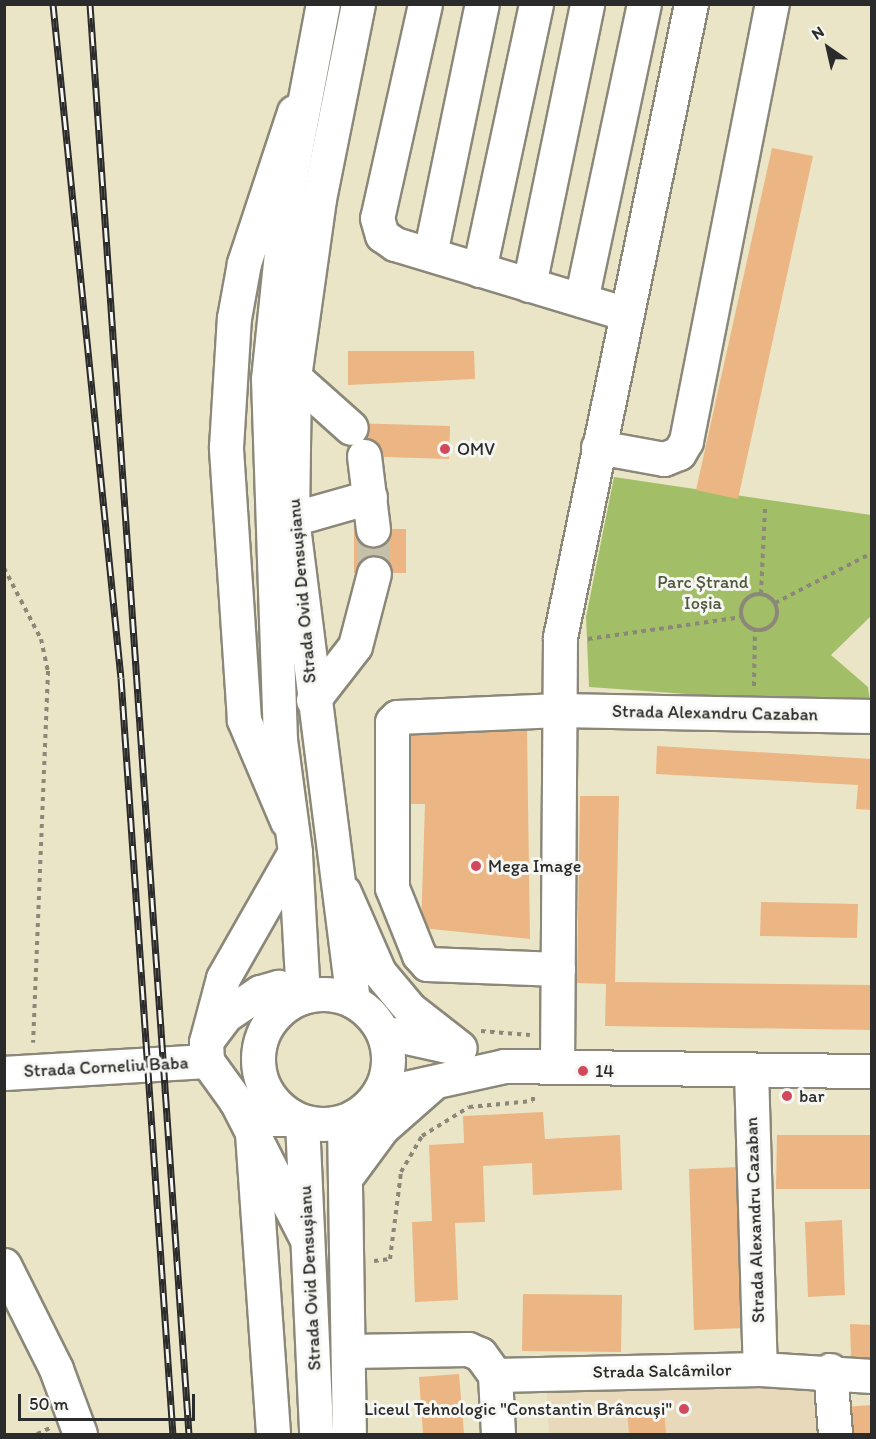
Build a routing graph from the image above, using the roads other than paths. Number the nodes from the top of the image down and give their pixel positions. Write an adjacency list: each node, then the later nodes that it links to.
1 (323, 4): 10 (street, Strada Ovid Densușianu)
2 (358, 4): 16 (street, Strada Ovid Densușianu)
3 (425, 4): 11 (street)
4 (482, 4): 11 (street)
5 (536, 4): 12 (street)
6 (587, 4): 13 (street)
7 (644, 4): 14 (street)
8 (691, 4): 15 (street)
9 (772, 4): 17 (street)
10 (308, 77): 23 (street, Strada Ovid Densușianu); 23 (street, Strada Ovid Densușianu)
11 (430, 254): 12 (street)
12 (479, 270): 13 (street)
13 (529, 285): 14 (street)
14 (581, 300): 15 (street)
15 (627, 314): 17 (street)
16 (294, 377): 18 (street, Strada Ovid Densușianu); 18 (street)
17 (597, 455): 21 (street)
18 (292, 519): 20 (street, Strada Ovid Densușianu)
19 (374, 573): 20 (street)
20 (313, 700): 24 (street, Strada Ovid Densușianu)
21 (559, 710): 22 (street, Strada Alexandru Cazaban); 25 (street); 25 (street, Strada Alexandru Cazaban)
22 (872, 716)
23 (295, 844): 26 (street, Strada Ovid Densușianu); 30 (street)
24 (334, 864): 27 (street, Strada Ovid Densușianu); 29 (street)
25 (558, 969): 32 (street)
26 (301, 997): 27 (street); 30 (street); 39 (street)
27 (353, 1001): 28 (street)
28 (383, 1032): 29 (street); 37 (street)
29 (460, 1048): 31 (street)
30 (206, 1052): 35 (street, Strada Corneliu Baba); 38 (street)
31 (504, 1066): 32 (street); 36 (street)
32 (557, 1067): 33 (street)
33 (751, 1071): 34 (street); 48 (street, Strada Alexandru Cazaban)
34 (872, 1071)
35 (18, 1072)
36 (443, 1077): 37 (street); 42 (street)
37 (378, 1094): 40 (street)
38 (236, 1101): 39 (street); 41 (street)
39 (299, 1120): 40 (street); 43 (street, Strada Ovid Densușianu)
40 (344, 1120): 42 (street, Strada Ovid Densușianu)
41 (252, 1133): 43 (street); 46 (street)
42 (349, 1173): 47 (street, Strada Ovid Densușianu)
43 (312, 1248): 45 (street, Strada Ovid Densușianu)
44 (4, 1265): 52 (street)
45 (314, 1342): 46 (street); 54 (street, Strada Ovid Densușianu)
46 (267, 1343): 53 (street)
47 (348, 1351): 50 (street, Strada Ovid Densușianu); 55 (street, Strada Ovid Densușianu)
48 (760, 1370): 49 (street, Strada Salcâmilor); 50 (street, Strada Salcâmilor)
49 (830, 1370): 51 (street, Strada Salcâmilor); 57 (street)
50 (495, 1375): 56 (street)
51 (872, 1376)
52 (80, 1434)
53 (273, 1434)
54 (316, 1434)
55 (349, 1434)
56 (498, 1434)
57 (835, 1434)

